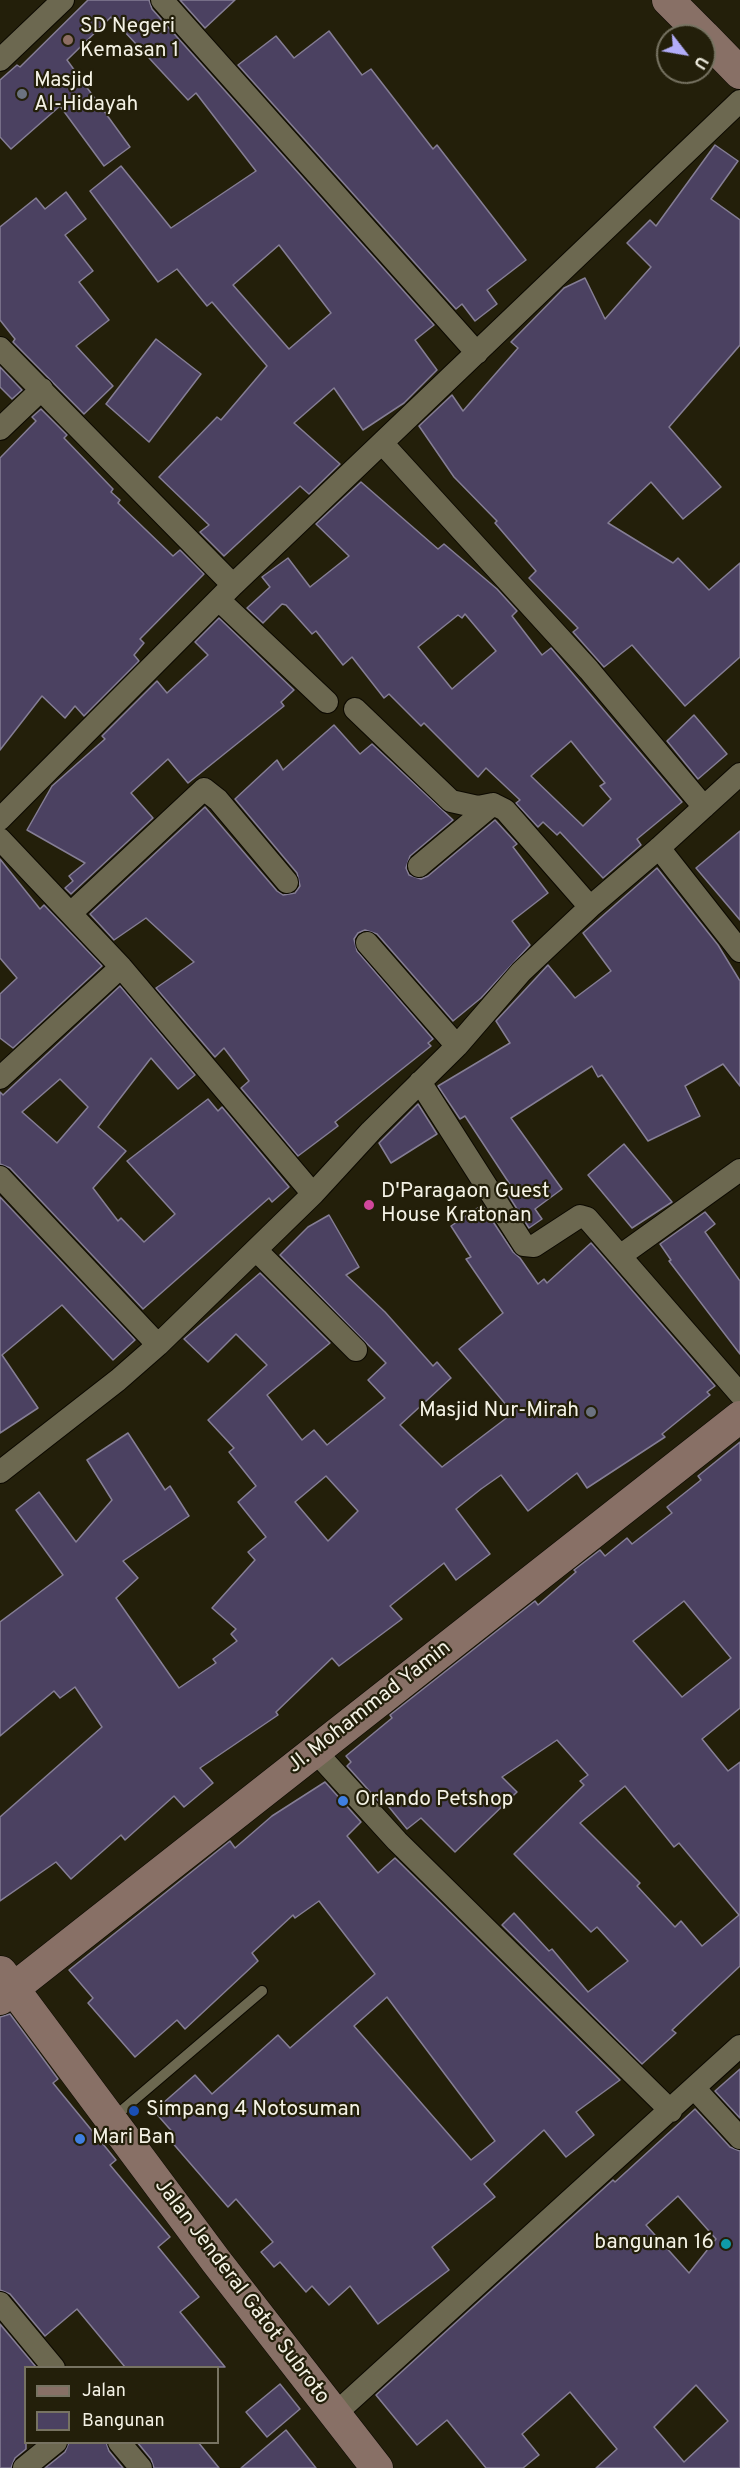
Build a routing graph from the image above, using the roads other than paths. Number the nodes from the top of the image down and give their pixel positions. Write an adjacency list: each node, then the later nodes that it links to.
1 (63, 0): 6 (street)
2 (162, 0): 10 (street)
3 (668, 0): 4 (main road)
4 (692, 24)
5 (716, 48): 7 (main road)
6 (0, 60)
7 (740, 73)
8 (740, 101): 10 (street)
9 (0, 348): 11 (street)
10 (477, 353): 13 (street)
11 (42, 389): 12 (street); 14 (street)
12 (0, 429)
13 (383, 444): 14 (street); 19 (street)
14 (226, 593): 15 (street); 20 (street)
15 (327, 702)
16 (355, 709): 18 (street)
17 (740, 774): 19 (street)
18 (493, 804): 23 (street); 25 (street)
19 (704, 807): 22 (street)
20 (0, 819)
21 (0, 839): 26 (street)
22 (659, 848): 25 (street); 28 (street)
23 (419, 866)
24 (287, 882): 26 (street)
25 (590, 907): 30 (street)
26 (71, 913): 29 (street)
27 (367, 943): 30 (street)
28 (740, 951)
29 (121, 967): 31 (street); 35 (street)
30 (457, 1046): 32 (street)
31 (0, 1078)
32 (420, 1082): 35 (street); 37 (street)
33 (740, 1170): 37 (street)
34 (0, 1177): 38 (street)
35 (314, 1194): 36 (street)
36 (257, 1251): 38 (street); 39 (street)
37 (620, 1256): 40 (street)
38 (158, 1345): 42 (street)
39 (356, 1350)
40 (740, 1394)
41 (740, 1417): 43 (main road, Jl. Mohammad Yamin)
42 (0, 1472)
43 (315, 1751): 44 (main road, Jl. Mohammad Yamin); 48 (street)
44 (4, 1986): 49 (main road, Jalan Jenderal Gatot Subroto)
45 (262, 1991): 49 (lane)
46 (740, 2046): 47 (street)
47 (694, 2089): 48 (street); 50 (street)
48 (671, 2111): 53 (street)
49 (111, 2120): 53 (main road, Jalan Jenderal Gatot Subroto)
50 (740, 2138)
51 (0, 2303): 52 (street)
52 (53, 2366)
53 (334, 2414): 58 (main road, Jalan Jenderal Gatot Subroto)
54 (54, 2444): 56 (street)
55 (121, 2444): 57 (street)
56 (24, 2468)
57 (141, 2468)
58 (377, 2468)

